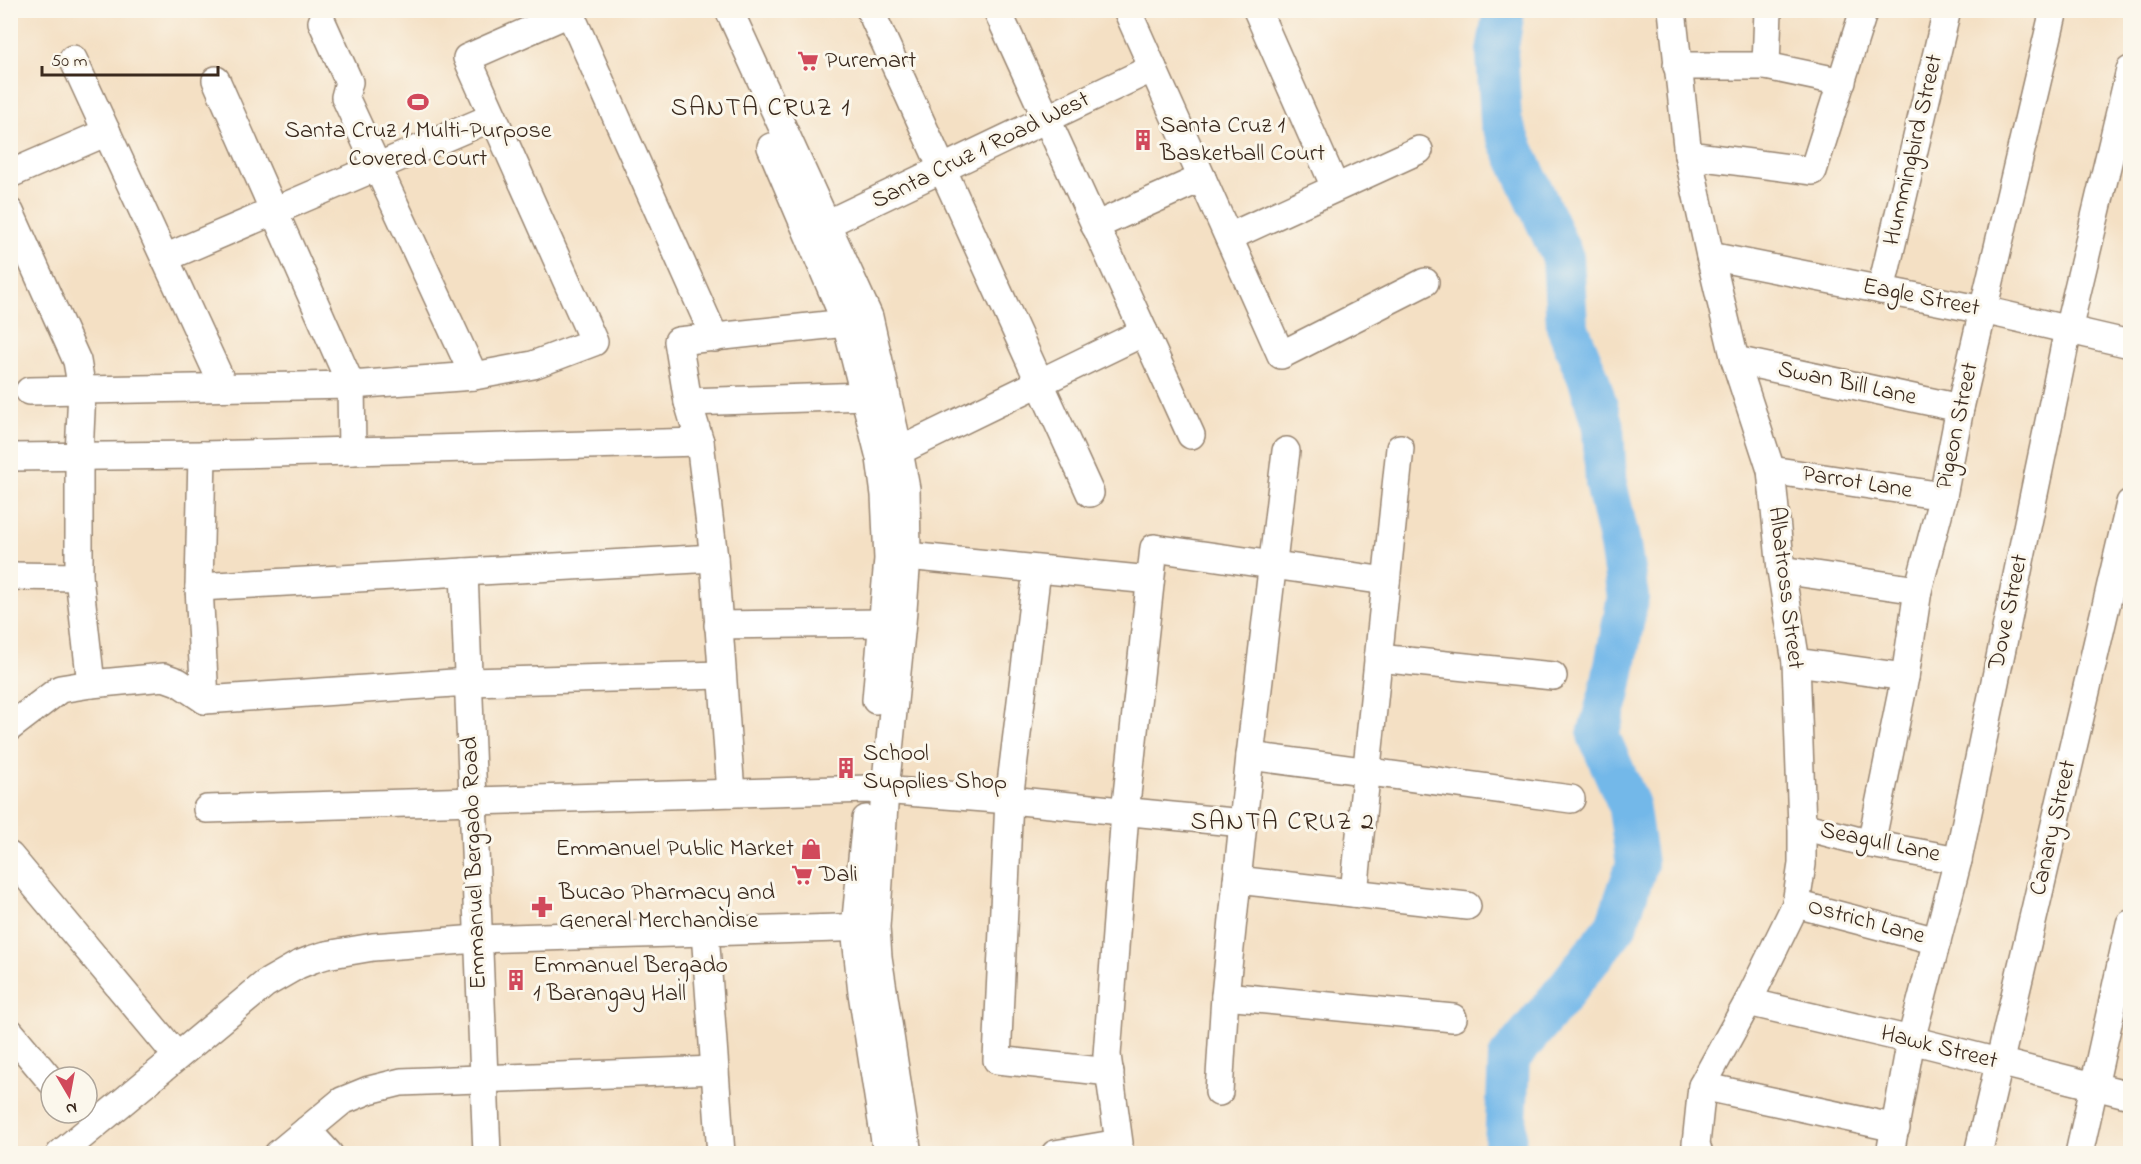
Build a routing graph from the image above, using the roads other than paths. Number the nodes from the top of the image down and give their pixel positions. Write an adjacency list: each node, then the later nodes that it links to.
1 (711, 10): 34 (street)
2 (729, 10): 34 (street)
3 (870, 10): 27 (street)
4 (997, 10): 22 (street)
5 (1127, 10): 17 (street)
6 (1257, 10): 30 (street)
7 (1672, 10): 15 (street, Albatross Street)
8 (1768, 10): 16 (street)
9 (1864, 10): 20 (street)
10 (1947, 10): 39 (street, Hummingbird Street)
11 (2054, 10): 40 (street, Pigeon Street)
12 (573, 12): 21 (street); 44 (street)
13 (322, 22): 26 (street)
14 (74, 59): 23 (street)
15 (1677, 66): 16 (street); 25 (street, Albatross Street)
16 (1766, 66): 20 (street)
17 (1154, 68): 22 (street, Santa Cruz 1 Road West); 29 (street)
18 (2130, 70): 42 (street, Dove Street)
19 (216, 80): 31 (street)
20 (1842, 82): 25 (street)
21 (493, 117): 26 (street); 47 (street)
22 (1047, 119): 27 (street, Santa Cruz 1 Road West); 33 (street)
23 (107, 132): 28 (street); 37 (street)
24 (1419, 150): 30 (street)
25 (1688, 155): 36 (street, Albatross Street)
26 (378, 166): 31 (street); 47 (street)
27 (942, 169): 34 (street, Santa Cruz 1 Road West); 48 (street)
28 (10, 174)
29 (1202, 178): 33 (street); 35 (street)
30 (1335, 187): 35 (street)
31 (274, 210): 37 (street); 49 (street)
32 (10, 212): 51 (street)
33 (1095, 226): 43 (street)
34 (817, 229): 41 (street); 60 (street)
35 (1229, 237): 38 (street)
36 (1710, 256): 39 (street, Eagle Street); 46 (street, Albatross Street)
37 (165, 258): 50 (street)
38 (1425, 282)
39 (1881, 290): 40 (street, Eagle Street)
40 (1983, 310): 42 (street, Eagle Street); 55 (street, Pigeon Street)
41 (846, 323): 44 (street); 53 (street)
42 (2068, 330): 45 (street, Eagle Street); 105 (street, Dove Street)
43 (1144, 332): 48 (street); 56 (street)
44 (715, 338): 54 (street)
45 (2130, 344)
46 (1735, 360): 55 (street, Swan Bill Lane); 65 (street, Albatross Street)
47 (474, 376): 49 (street)
48 (1040, 383): 60 (street); 66 (street)
49 (351, 385): 50 (street); 59 (street)
50 (224, 387): 51 (street)
51 (82, 390): 52 (street); 62 (street)
52 (29, 391)
53 (866, 396): 54 (street); 81 (street)
54 (688, 402): 57 (street)
55 (1960, 408): 67 (street, Pigeon Street)
56 (1191, 435)
57 (700, 442): 59 (street); 70 (street)
58 (1400, 448): 78 (street)
59 (352, 451): 63 (street)
60 (899, 451): 69 (street)
61 (1286, 451): 71 (street)
62 (79, 455): 63 (street); 64 (street); 76 (street)
63 (202, 455): 79 (street)
64 (10, 457)
65 (1771, 470): 67 (street, Parrot Lane); 73 (street, Albatross Street)
66 (1090, 493)
67 (1943, 496): 80 (street, Pigeon Street)
68 (2130, 503): 121 (street, Canary Street)
69 (907, 556): 72 (street); 94 (street)
70 (714, 558): 74 (street); 82 (street)
71 (1272, 566): 77 (street); 78 (street); 92 (street)
72 (1037, 570): 77 (street); 98 (street)
73 (1781, 570): 80 (street); 84 (street, Albatross Street)
74 (464, 572): 79 (street); 88 (street, Emmanuel Bergado Road)
75 (10, 576): 76 (street)
76 (79, 577): 89 (street)
77 (1150, 580): 100 (street)
78 (1386, 581): 83 (street)
79 (199, 587): 90 (street)
80 (1918, 590): 87 (street, Pigeon Street)
81 (883, 623): 82 (street); 94 (street)
82 (718, 625): 85 (street)
83 (1378, 658): 86 (street); 93 (street)
84 (1796, 662): 87 (street); 102 (street, Albatross Street)
85 (722, 675): 88 (street); 95 (street)
86 (1553, 676)
87 (1905, 677): 103 (street, Pigeon Street)
88 (468, 682): 90 (street); 97 (street, Emmanuel Bergado Road)
89 (91, 684): 90 (street); 91 (street)
90 (205, 700)
91 (10, 727)
92 (1250, 756): 93 (street); 101 (street)
93 (1366, 772): 96 (street); 107 (street)
94 (877, 790): 95 (street); 98 (street); 111 (street)
95 (731, 793): 97 (street)
96 (1571, 799)
97 (472, 800): 99 (street); 113 (street, Emmanuel Bergado Road)
98 (1009, 800): 100 (street); 124 (street)
99 (207, 809)
100 (1125, 813): 101 (street); 124 (street)
101 (1243, 824): 106 (street)
102 (1802, 826): 103 (street, Seagull Lane); 108 (street, Albatross Street)
103 (1871, 844): 105 (street, Seagull Lane)
104 (10, 856): 120 (street)
105 (1958, 860): 114 (street, Dove Street)
106 (1237, 880): 107 (street); 115 (street)
107 (1354, 893): 109 (street)
108 (1796, 904): 114 (street, Ostrich Lane); 116 (street, Albatross Street)
109 (1467, 906)
110 (2130, 924): 127 (street)
111 (865, 928): 112 (street); 139 (street); 140 (street)
112 (705, 932): 113 (street); 123 (street)
113 (477, 939): 120 (street); 125 (street, Emmanuel Bergado Road)
114 (1937, 941): 119 (street, Dove Street)
115 (1225, 996): 117 (street); 128 (street)
116 (1748, 1002): 119 (street, Hawk Street); 126 (street, Albatross Street)
117 (1453, 1018)
118 (10, 1032): 122 (street)
119 (1911, 1040): 121 (street, Hawk Street); 133 (street, Dove Street)
120 (177, 1056): 130 (street)
121 (2000, 1062): 127 (street, Hawk Street); 143 (street, Canary Street)
122 (39, 1067)
123 (715, 1070): 125 (street); 138 (street)
124 (1110, 1072): 141 (street)
125 (484, 1079): 132 (street); 137 (street, Emmanuel Bergado Road)
126 (1702, 1086): 133 (street); 142 (street, Albatross Street)
127 (2093, 1086): 129 (street, Hawk Street); 144 (street)
128 (1219, 1092)
129 (2130, 1095)
130 (99, 1110)
131 (80, 1125): 134 (street)
132 (307, 1130): 135 (street); 136 (street)
133 (1893, 1141)
134 (60, 1154)
135 (278, 1154)
136 (328, 1154)
137 (487, 1154)
138 (722, 1154)
139 (887, 1154)
140 (908, 1154)
141 (1055, 1154)
142 (1699, 1154)
143 (1978, 1154)
144 (2079, 1154)

